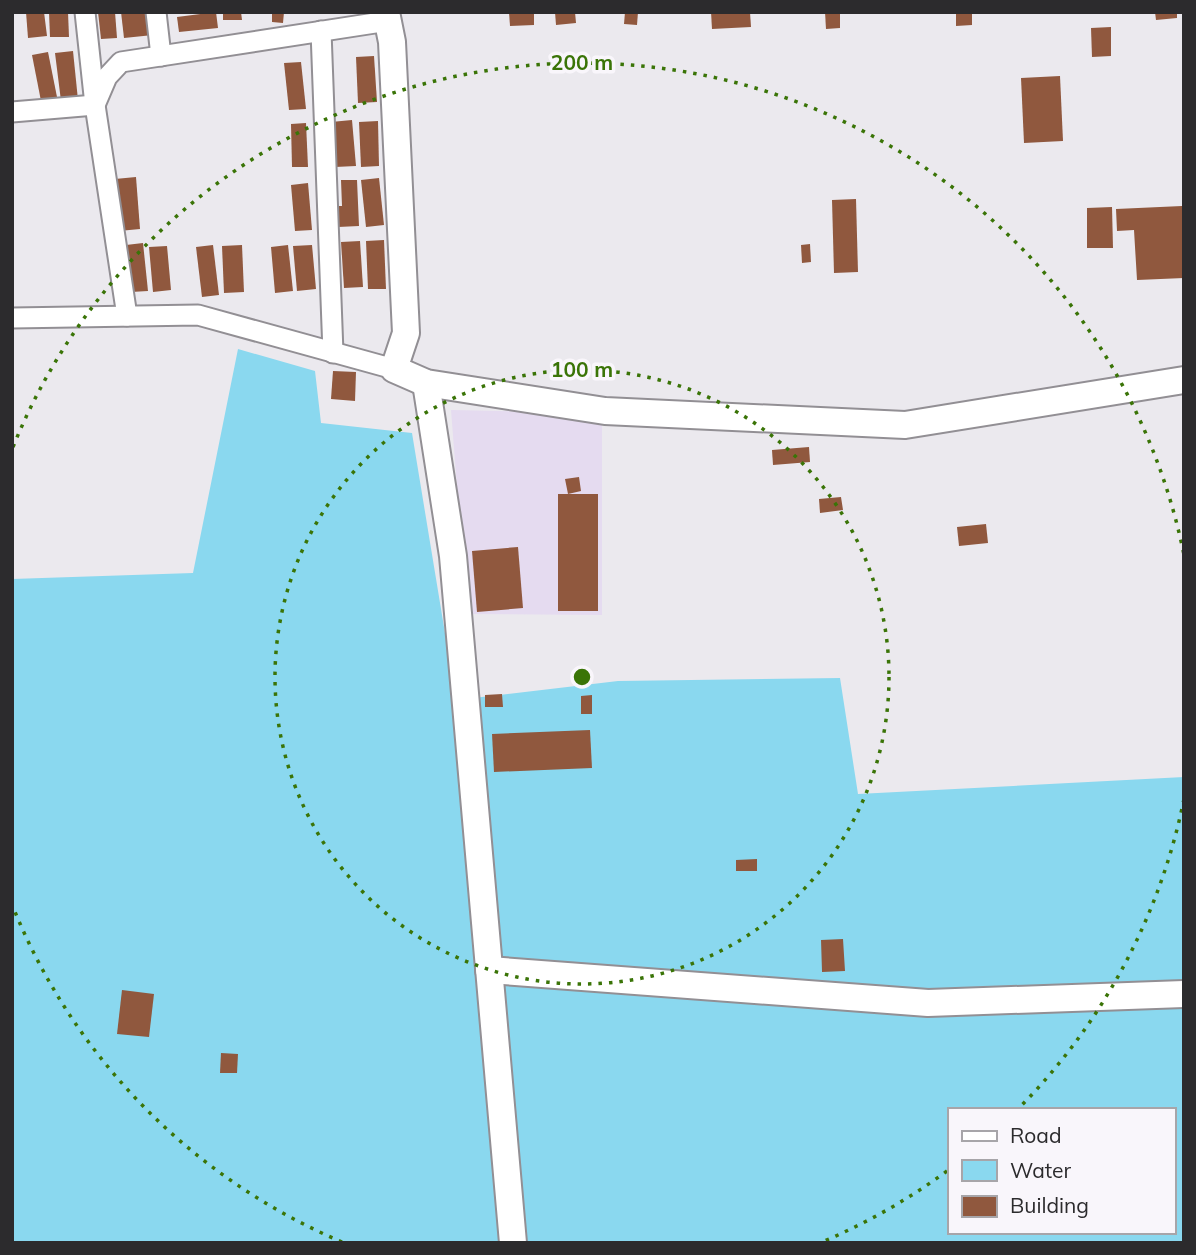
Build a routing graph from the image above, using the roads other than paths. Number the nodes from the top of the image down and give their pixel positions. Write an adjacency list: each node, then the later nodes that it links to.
1 (85, 12): 6 (street)
2 (156, 12): 5 (street)
3 (387, 17): 4 (street); 11 (street)
4 (321, 32): 5 (street); 10 (street)
5 (161, 56): 6 (street)
6 (95, 105): 7 (street); 8 (street)
7 (12, 112)
8 (127, 316): 9 (street); 10 (street)
9 (12, 318)
10 (333, 352): 11 (street)
11 (394, 369): 13 (street)
12 (1184, 380): 13 (street)
13 (426, 383): 14 (street)
14 (489, 970): 15 (street); 16 (street)
15 (1184, 994)
16 (513, 1243)

